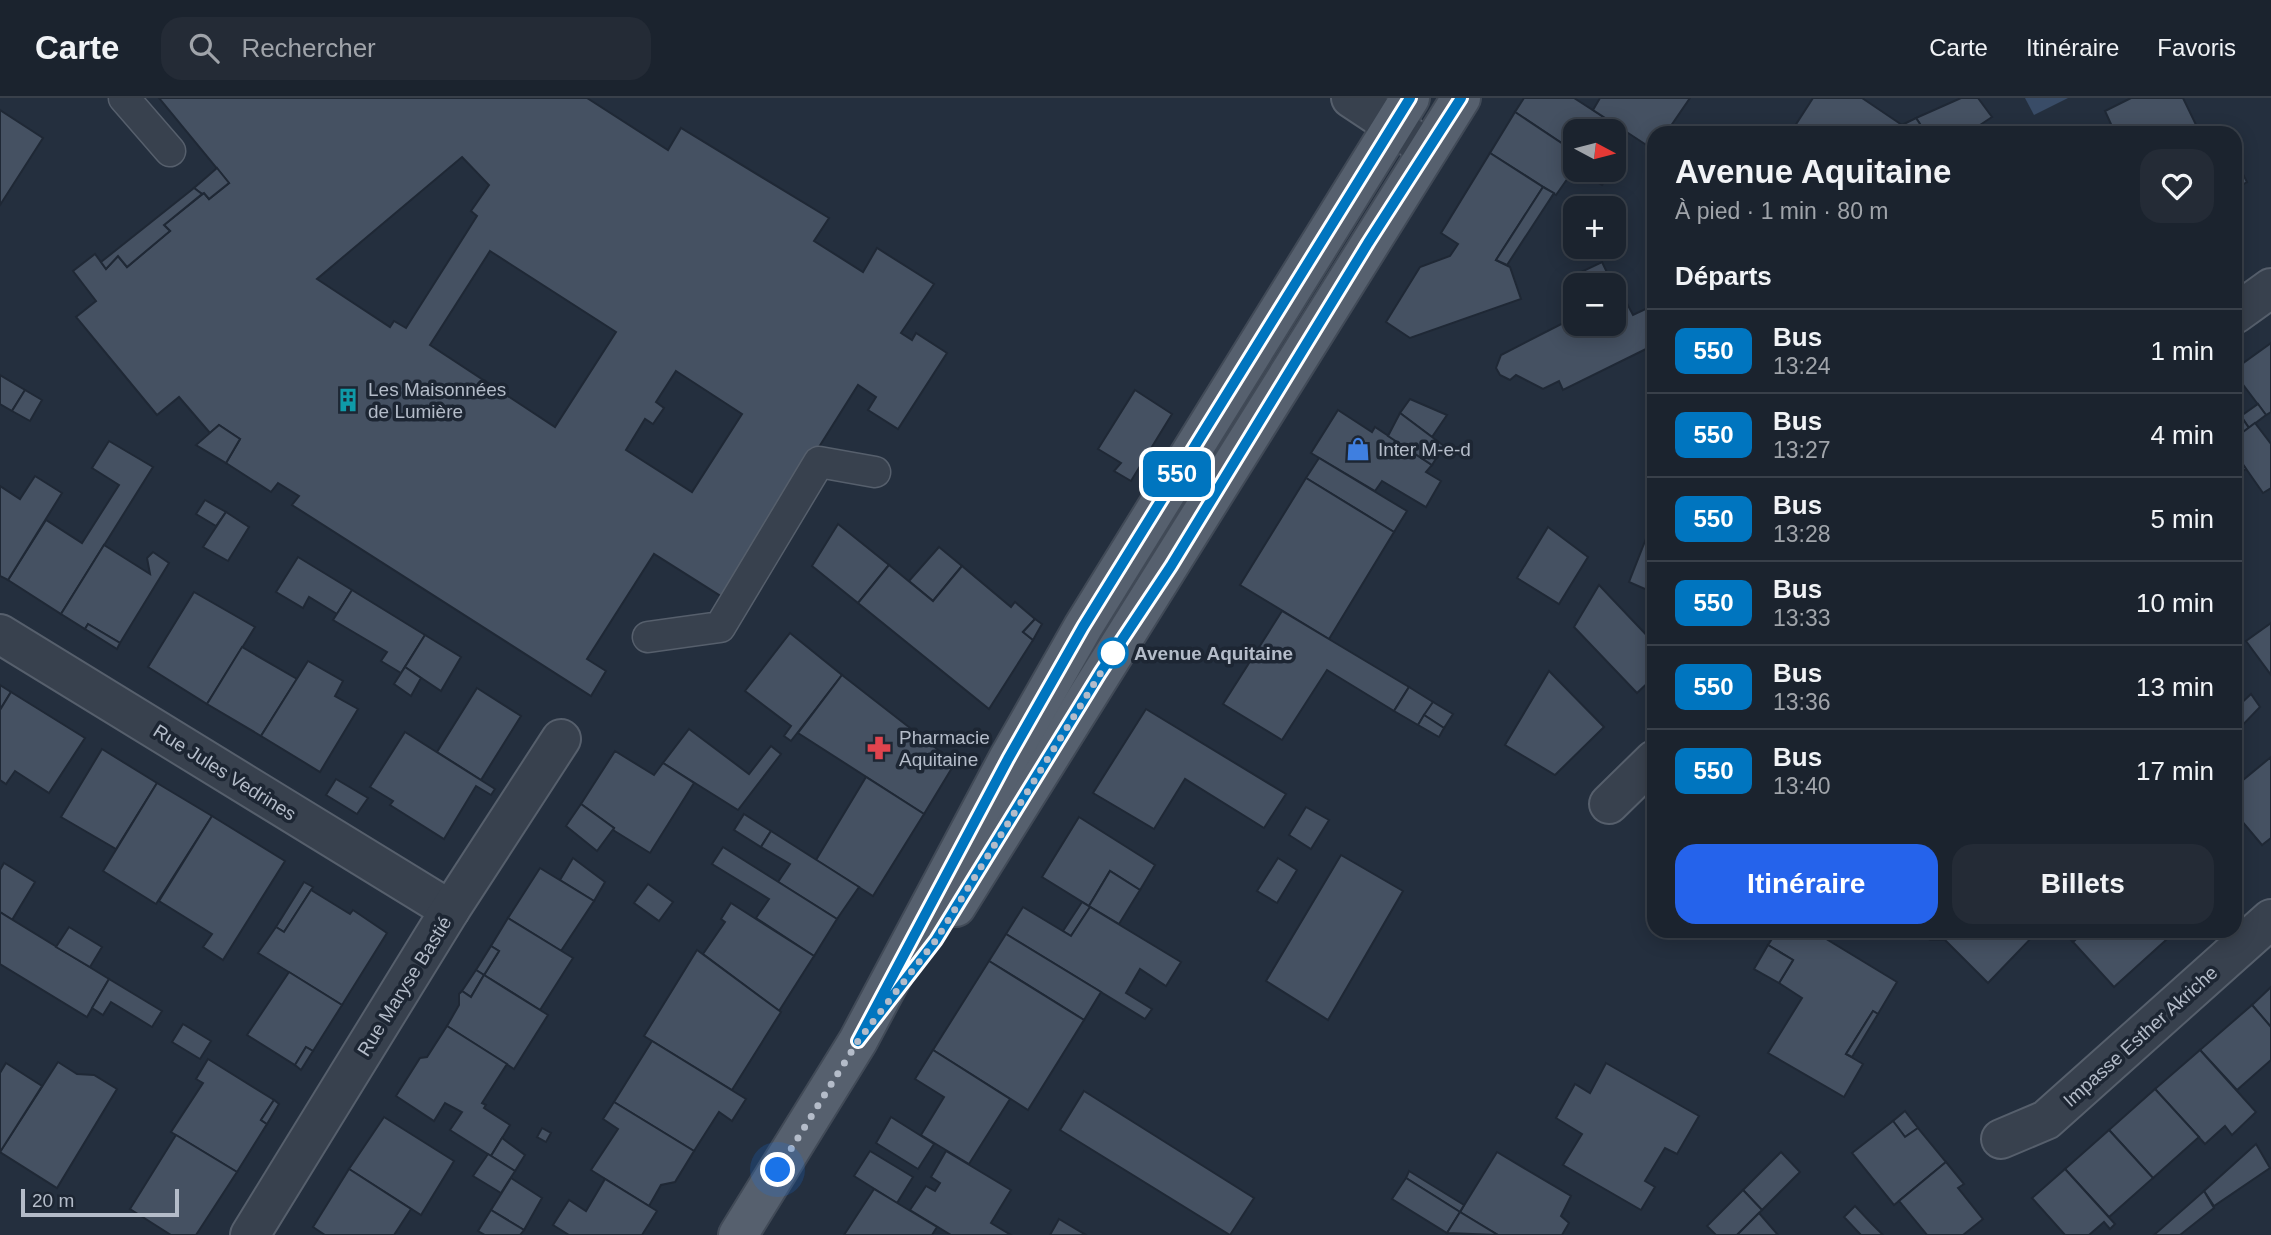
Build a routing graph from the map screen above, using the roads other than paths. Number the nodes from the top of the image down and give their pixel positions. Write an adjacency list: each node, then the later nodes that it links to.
1 (124, 98): 6 (lane)
2 (1351, 98): 4 (street)
3 (1461, 98): 5 (main road)
4 (1402, 111): 5 (street); 17 (main road)
5 (1428, 149): 17 (main road)
6 (170, 151)
7 (2271, 288): 8 (street)
8 (2242, 309)
9 (876, 472): 11 (lane)
10 (0, 634): 15 (street, Rue Jules Vedrines)
11 (648, 637)
12 (561, 739): 15 (street, Rue Maryse Bastié)
13 (1647, 767): 14 (street)
14 (1609, 804)
15 (450, 911): 19 (street, Rue Maryse Bastié)
16 (2271, 919): 18 (street, Impasse Esther Akriche)
17 (858, 1041): 20 (main road)
18 (2001, 1139)
19 (250, 1235)
20 (738, 1235)

